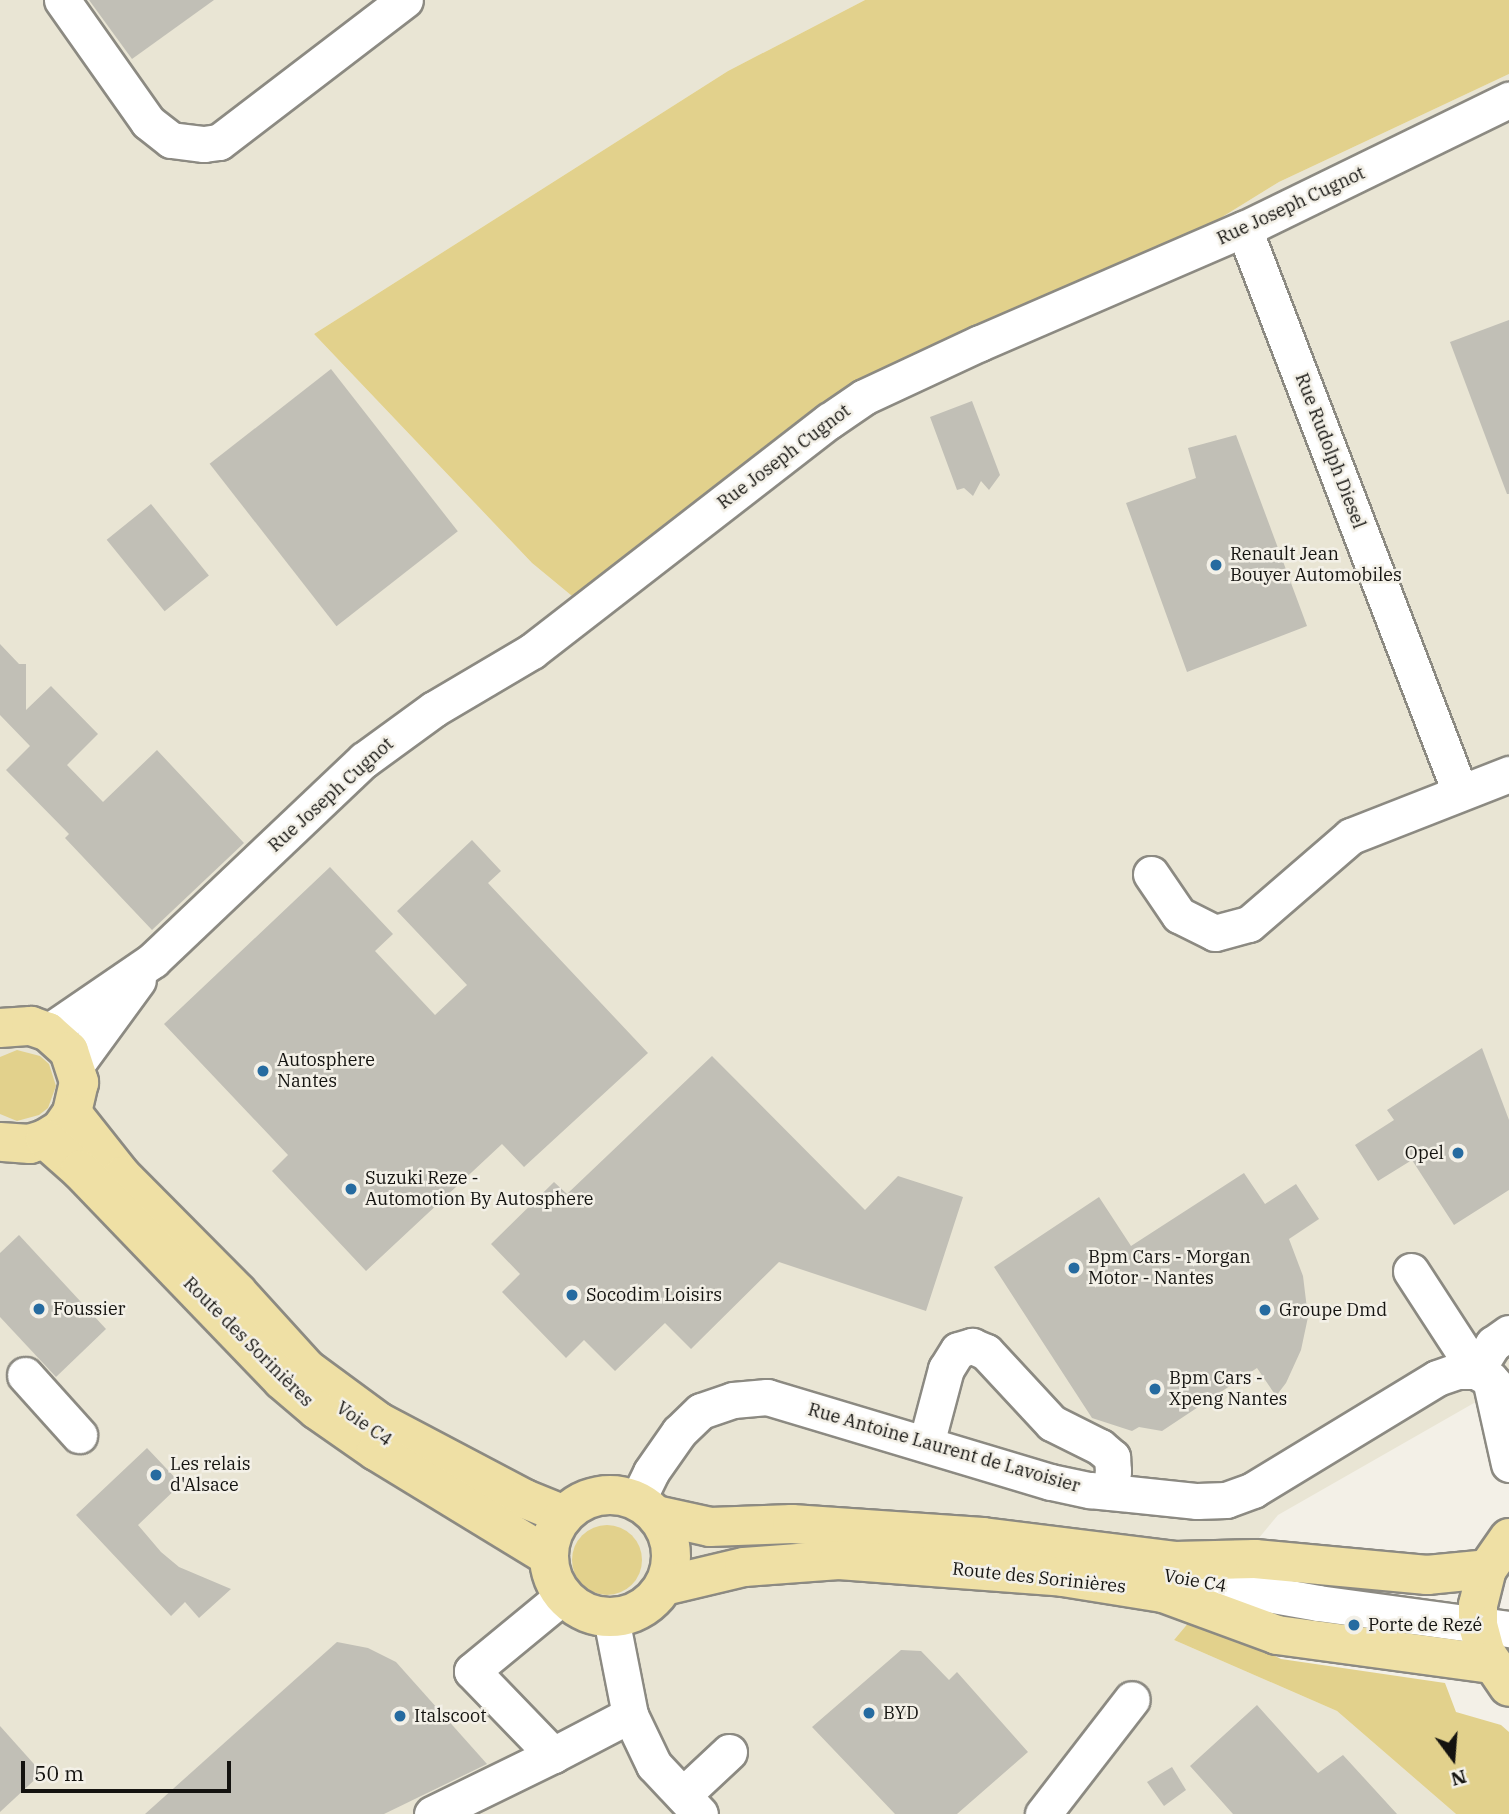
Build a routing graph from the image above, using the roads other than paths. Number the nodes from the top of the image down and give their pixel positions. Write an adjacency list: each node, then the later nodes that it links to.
1 (62, 0): 2 (street)
2 (405, 0)
3 (1509, 100): 4 (street, Rue Joseph Cugnot)
4 (1244, 229): 6 (street, Rue Rudolph Diesel); 8 (street, Rue Joseph Cugnot)
5 (1509, 774): 6 (street)
6 (1460, 792): 7 (street)
7 (1151, 874)
8 (153, 960): 9 (street, Rue Joseph Cugnot); 10 (street, Rue Joseph Cugnot)
9 (15, 1025): 10 (main road)
10 (76, 1065): 11 (main road)
11 (72, 1113): 12 (main road); 14 (main road, Route des Sorinières)
12 (46, 1139): 13 (main road); 14 (main road, Route des Sorinières)
13 (0, 1142)
14 (96, 1167): 24 (main road, Route des Sorinières); 24 (street, Voie C4)
15 (1411, 1271): 18 (street)
16 (1509, 1333): 18 (street)
17 (25, 1375): 19 (street)
18 (1492, 1383): 21 (street); 22 (street, Rue Antoine Laurent de Lavoisier)
19 (79, 1435)
20 (926, 1444): 22 (street, Rue Antoine Laurent de Lavoisier); 22 (street); 23 (street, Rue Antoine Laurent de Lavoisier)
21 (1509, 1464)
22 (1110, 1492)
23 (646, 1508): 25 (main road, Route des Sorinières); 26 (main road, Route des Sorinières); 31 (main road)
24 (517, 1515): 25 (main road, Route des Sorinières); 28 (main road, Route des Sorinières)
25 (564, 1515): 28 (main road)
26 (782, 1532): 29 (street); 30 (main road, Route des Sorinières); 34 (street, Voie C4)
27 (1509, 1538): 30 (main road)
28 (548, 1556): 32 (main road)
29 (744, 1567): 31 (main road, Route des Sorinières); 35 (main road, Route des Sorinières)
30 (1487, 1569): 34 (main road)
31 (664, 1586): 33 (main road)
32 (563, 1596): 33 (main road); 39 (street)
33 (611, 1618): 37 (street)
34 (1494, 1627): 35 (main road)
35 (1500, 1676)
36 (1132, 1699): 42 (street)
37 (630, 1715): 39 (street); 40 (street)
38 (729, 1752): 40 (street)
39 (553, 1755): 41 (street)
40 (692, 1805)
41 (432, 1814)
42 (1043, 1814)

